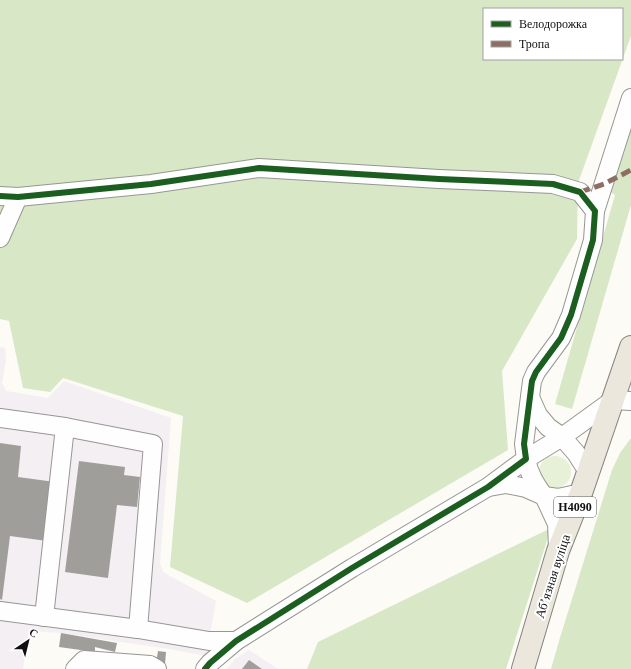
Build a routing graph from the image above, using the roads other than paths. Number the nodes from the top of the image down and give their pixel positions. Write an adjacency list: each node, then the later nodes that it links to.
1 (631, 98): 4 (street)
2 (0, 196): 3 (street)
3 (18, 197): 4 (street); 5 (street)
4 (595, 211): 7 (street)
5 (0, 238)
6 (631, 347): 8 (main road, Абʼязная вуліца / Н4090)
7 (530, 397): 11 (street); 12 (street)
8 (622, 400): 11 (street); 13 (main road, Абʼязная вуліца / Н4090)
9 (0, 418): 10 (street)
10 (65, 426): 19 (street); 20 (street)
11 (562, 437): 12 (street); 13 (street)
12 (526, 459): 14 (street); 16 (street)
13 (588, 472): 15 (main road, Абʼязная вуліца / Н4090)
14 (488, 487): 16 (street); 21 (street)
15 (581, 493): 16 (street); 17 (main road, Абʼязная вуліца / Н4090)
16 (544, 496): 17 (street)
17 (558, 551): 25 (main road, Абʼязная вуліца / Н4090)
18 (0, 611): 19 (street)
19 (44, 617): 20 (street)
20 (138, 629): 21 (street)
21 (236, 641): 24 (street)
22 (75, 669): 23 (street)
23 (157, 669)
24 (205, 669)
25 (523, 669)

